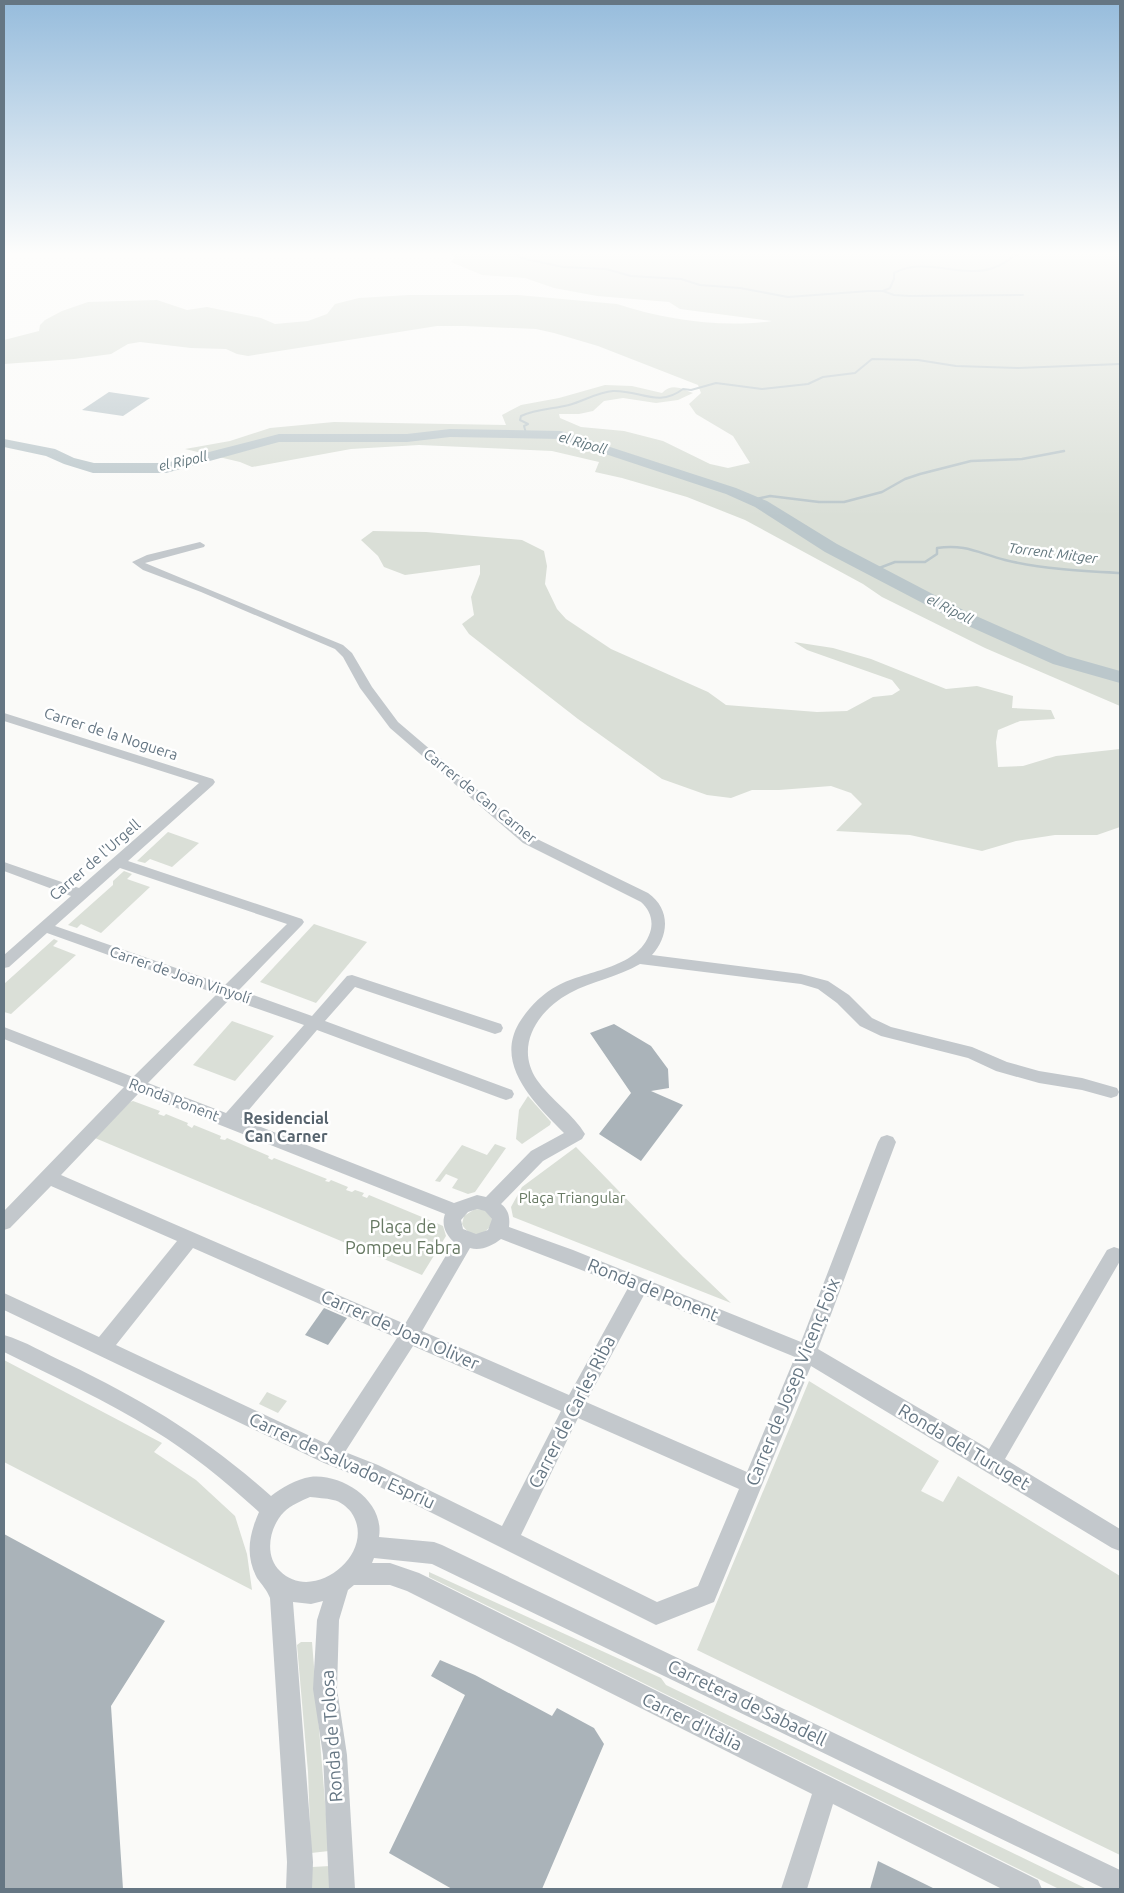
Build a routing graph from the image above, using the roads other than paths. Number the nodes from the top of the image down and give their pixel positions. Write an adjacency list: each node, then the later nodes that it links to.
1 (200, 545): 8 (street, Carrer de Can Carner)
2 (4, 717): 3 (street, Carrer de la Noguera)
3 (208, 782): 4 (street, Carrer de l'Urgell)
4 (117, 862): 6 (street, Carrer de l'Urgell); 10 (street)
5 (4, 866): 6 (street)
6 (81, 894): 7 (street, Carrer de l'Urgell)
7 (44, 927): 9 (street, Carrer de l'Urgell); 10 (street, Carrer de Joan Vinyolí)
8 (638, 959): 15 (street); 20 (street, Carrer de Can Carner)
9 (4, 962)
10 (229, 992): 11 (street, Carrer de Joan Vinyolí); 14 (street)
11 (315, 1023): 12 (street); 16 (street, Carrer de Joan Vinyolí); 17 (street)
12 (495, 1028)
13 (4, 1033): 14 (street, Ronda Ponent)
14 (135, 1086): 17 (street, Ronda Ponent); 19 (street)
15 (1111, 1092)
16 (506, 1094)
17 (229, 1121): 21 (street, Ronda Ponent)
18 (887, 1142): 32 (street, Carrer de Josep Vicenç Foix)
19 (48, 1177): 22 (street); 24 (street, Carrer de Joan Oliver)
20 (492, 1205): 21 (street); 23 (street)
21 (456, 1211): 25 (street)
22 (4, 1223)
23 (499, 1230): 25 (street); 27 (street, Ronda de Ponent)
24 (189, 1240): 29 (street, Carrer de Joan Oliver); 31 (street)
25 (465, 1240): 29 (street)
26 (1114, 1255): 35 (street)
27 (639, 1286): 32 (street, Ronda de Ponent); 33 (street, Carrer de Carles Riba)
28 (4, 1301): 31 (street, Carrer de Salvador Espriu)
29 (410, 1334): 33 (street, Carrer de Joan Oliver); 34 (street)
30 (4, 1342): 37 (street)
31 (102, 1347): 34 (street, Carrer de Salvador Espriu)
32 (806, 1353): 35 (street, Ronda del Turuget); 36 (street, Carrer de Josep Vicenç Foix)
33 (573, 1407): 36 (street, Carrer de Joan Oliver); 38 (street, Carrer de Carles Riba)
34 (331, 1456): 38 (street, Carrer de Salvador Espriu)
35 (992, 1463): 39 (street, Ronda del Turuget)
36 (751, 1484): 43 (street, Carrer de Josep Vicenç Foix)
37 (272, 1510): 40 (street); 42 (street)
38 (507, 1540): 43 (street, Carrer de Salvador Espriu)
39 (1120, 1541)
40 (368, 1547): 41 (street); 45 (street, Carretera de Sabadell)
41 (345, 1579): 42 (street); 44 (street, Carrer d'Itàlia); 47 (street, Ronda de Tolosa)
42 (276, 1583): 46 (street)
43 (679, 1606)
44 (826, 1788): 48 (street); 49 (street, Carrer d'Itàlia)
45 (1120, 1883)
46 (299, 1889)
47 (342, 1889)
48 (794, 1889)
49 (1029, 1889)

